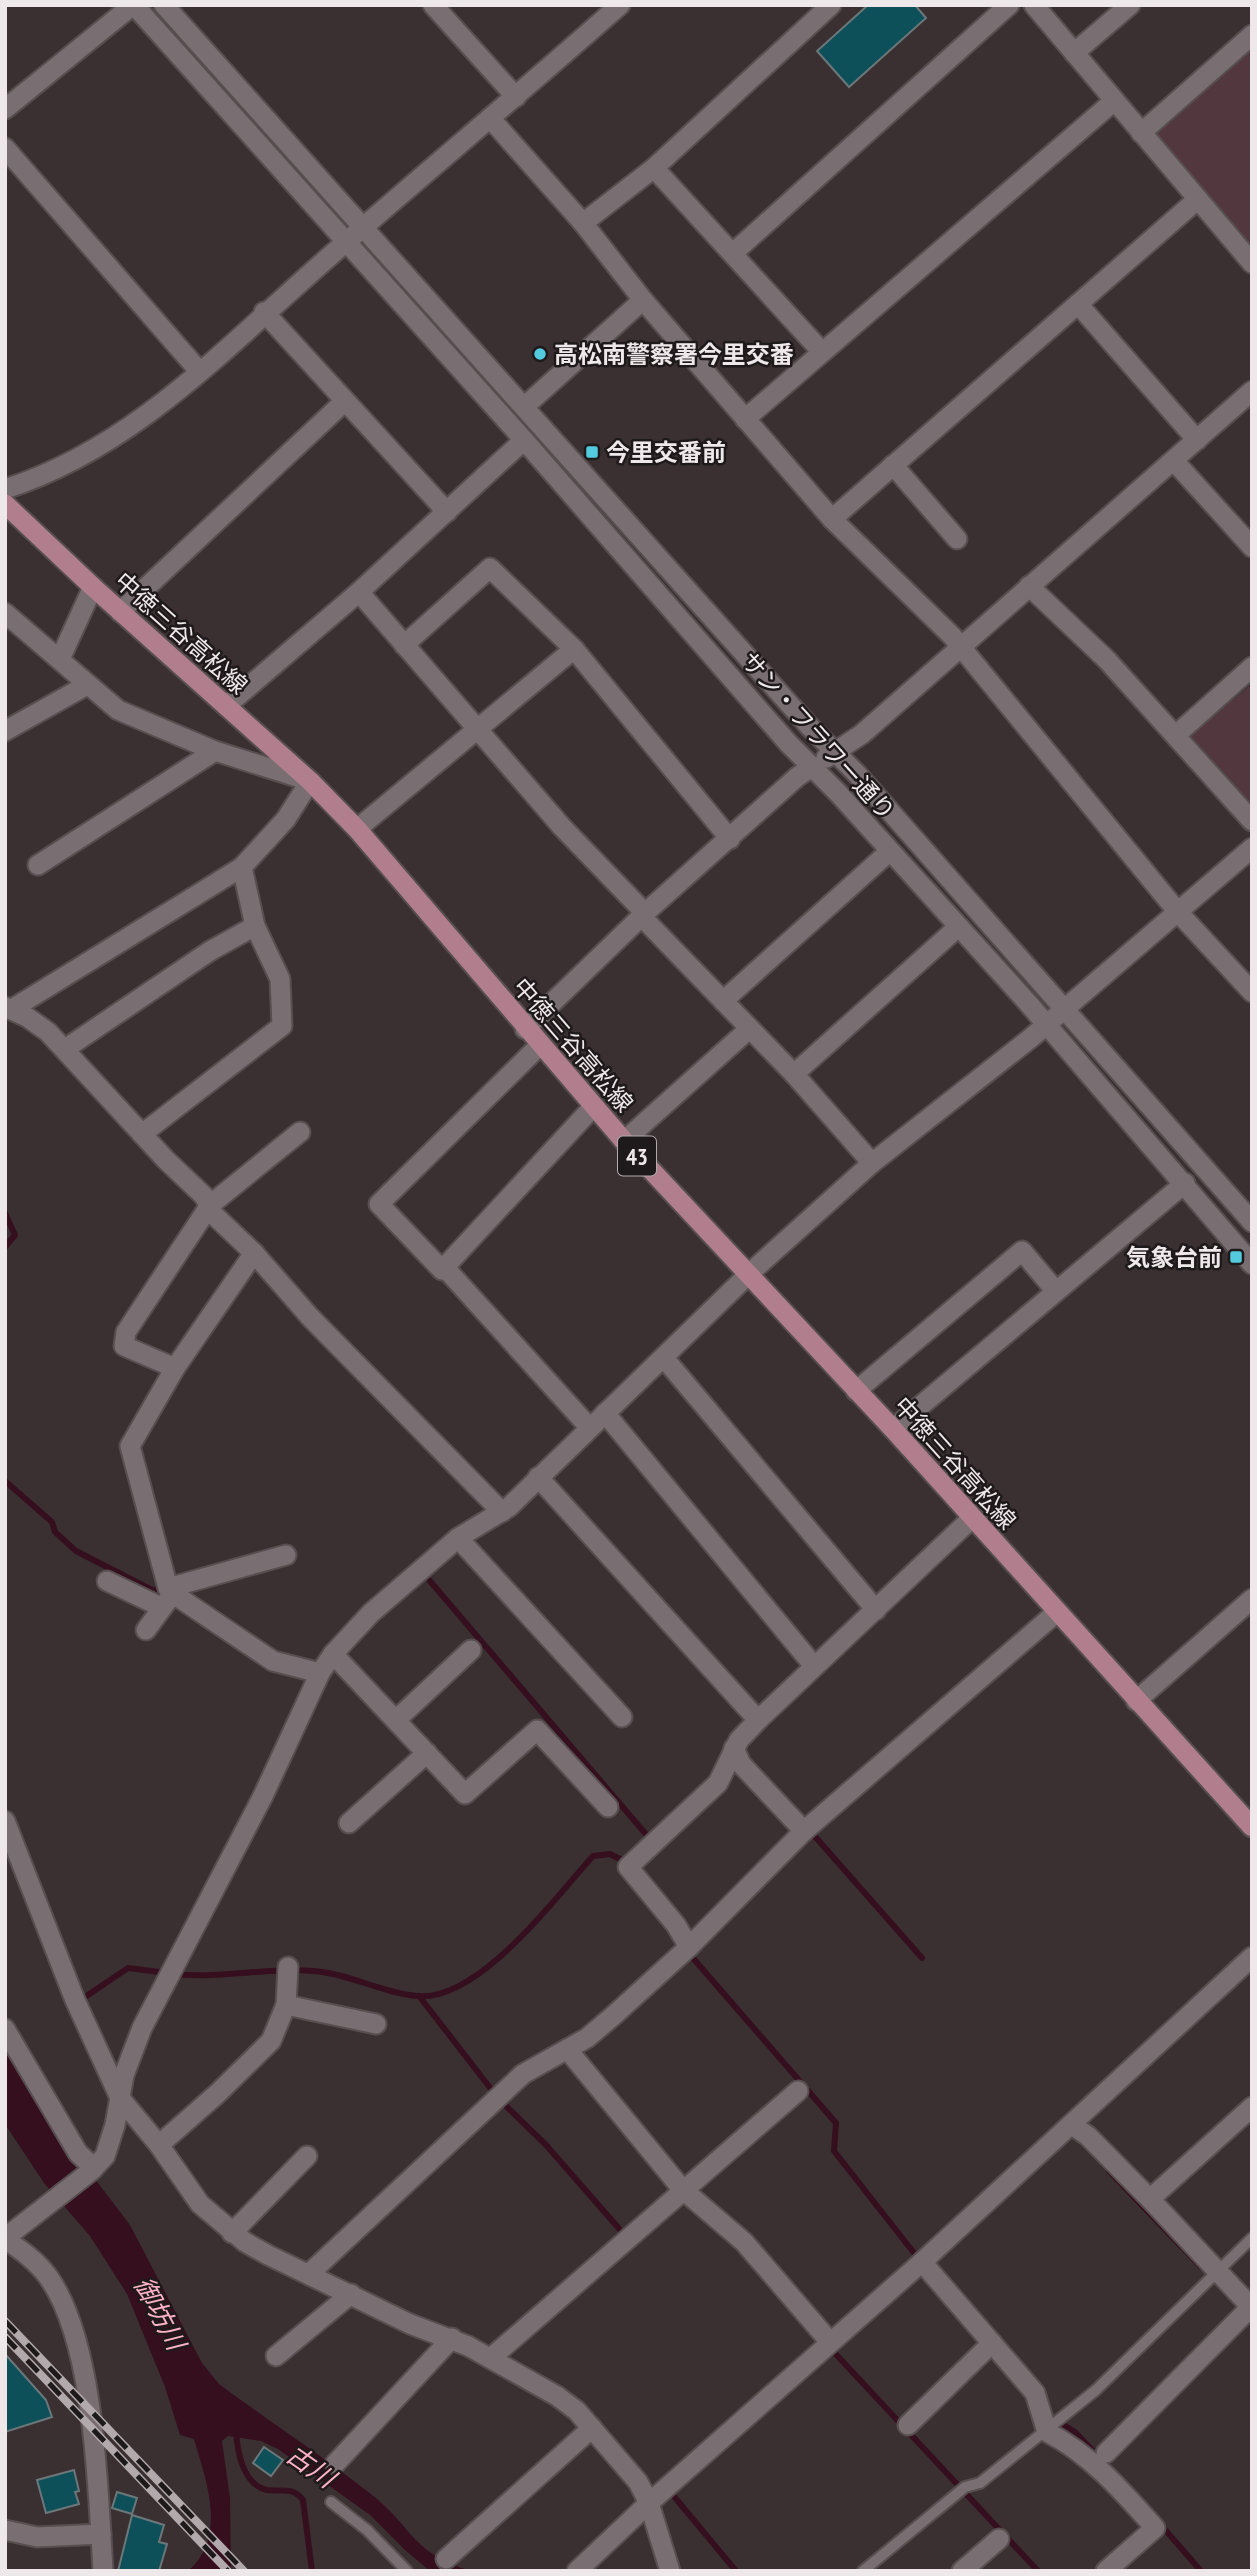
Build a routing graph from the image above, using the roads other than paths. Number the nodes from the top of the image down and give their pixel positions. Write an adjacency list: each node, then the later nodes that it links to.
1 (134, 5): 9 (street, サン・フラワー通り); 14 (street)
2 (433, 5): 12 (street)
3 (620, 5): 12 (street)
4 (831, 5): 18 (street)
5 (1009, 5): 23 (street)
6 (1034, 5): 11 (street)
7 (1130, 5): 11 (street)
8 (171, 8): 9 (street); 21 (street, サン・フラワー通り)
9 (153, 28): 22 (street, サン・フラワー通り)
10 (1252, 35): 16 (street)
11 (1074, 53): 13 (street)
12 (516, 97): 15 (street)
13 (1114, 101): 16 (street); 28 (street)
14 (5, 109)
15 (490, 118): 20 (street); 21 (street)
16 (1141, 133): 19 (street)
17 (5, 148): 29 (street)
18 (654, 168): 20 (street); 23 (street)
19 (1198, 199): 24 (street); 26 (street)
20 (583, 223): 25 (street)
21 (363, 227): 22 (street); 32 (street, サン・フラワー通り)
22 (346, 242): 27 (street); 34 (street, サン・フラワー通り)
23 (733, 253): 28 (street)
24 (1252, 263)
25 (643, 300): 32 (street); 33 (street)
26 (1078, 304): 35 (street); 37 (street)
27 (264, 312): 29 (street); 31 (street)
28 (822, 352): 33 (street)
29 (200, 372): 38 (street)
30 (1252, 391): 35 (street)
31 (345, 401): 40 (street); 47 (street)
32 (524, 407): 60 (street, サン・フラワー通り)
33 (745, 419): 41 (street)
34 (524, 440): 40 (street); 61 (street, サン・フラワー通り)
35 (1198, 440): 36 (street)
36 (1174, 461): 43 (street); 44 (street)
37 (893, 465): 41 (street); 42 (street)
38 (5, 489)
39 (5, 504): 45 (main road, 中徳三谷高松線 / 43)
40 (447, 512): 46 (street)
41 (832, 519): 50 (street)
42 (957, 539)
43 (1252, 547)
44 (1030, 586): 50 (street); 58 (street)
45 (93, 587): 47 (main road, 中徳三谷高松線 / 43); 52 (street)
46 (359, 592): 49 (street); 55 (street)
47 (120, 612): 55 (main road, 中徳三谷高松線 / 43)
48 (5, 614): 52 (street)
49 (404, 645): 51 (street); 56 (street)
50 (961, 647): 60 (street); 70 (street)
51 (574, 649): 56 (street); 65 (street)
52 (60, 659): 54 (street)
53 (1252, 667): 58 (street)
54 (87, 685): 57 (street); 59 (street)
55 (226, 706): 62 (main road, 中徳三谷高松線 / 43)
56 (478, 729): 64 (street); 71 (street)
57 (5, 731)
58 (1176, 735): 63 (street)
59 (215, 751): 62 (street); 68 (street)
60 (835, 752): 61 (street); 77 (street, サン・フラワー通り)
61 (813, 766): 65 (street); 67 (street, サン・フラワー通り)
62 (310, 781): 64 (main road, 中徳三谷高松線 / 43); 69 (street)
63 (1252, 821)
64 (357, 829): 79 (main road, 中徳三谷高松線 / 43)
65 (730, 839): 71 (street)
66 (1252, 848): 70 (street)
67 (890, 851): 73 (street, サン・フラワー通り); 75 (street)
68 (38, 865)
69 (242, 867): 72 (street); 76 (street)
70 (1177, 911): 74 (street); 77 (street)
71 (644, 915): 75 (street); 79 (street)
72 (255, 926): 82 (street); 86 (street)
73 (957, 928): 78 (street, サン・フラワー通り); 83 (street)
74 (1252, 992)
75 (723, 1002): 80 (street)
76 (9, 1008): 82 (street)
77 (1064, 1009): 78 (street); 91 (street, サン・フラワー通り)
78 (1045, 1025): 88 (street); 89 (street, サン・フラワー通り)
79 (525, 1029): 81 (main road, 中徳三谷高松線 / 43)
80 (748, 1030): 83 (street); 87 (street)
81 (539, 1045): 84 (main road, 中徳三谷高松線 / 43); 94 (street)
82 (65, 1049): 86 (street)
83 (794, 1074): 88 (street)
84 (593, 1107): 87 (main road, 中徳三谷高松線 / 43); 94 (street)
85 (300, 1132): 90 (street)
86 (142, 1134): 90 (street)
87 (624, 1142): 95 (main road, 中徳三谷高松線 / 43)
88 (872, 1163): 95 (street)
89 (1185, 1183): 93 (street, サン・フラワー通り); 96 (street)
90 (210, 1205): 92 (street); 98 (street)
91 (1252, 1222)
92 (254, 1253): 98 (street); 104 (street)
93 (1252, 1264)
94 (446, 1269): 101 (street)
95 (748, 1275): 97 (street); 99 (main road, 中徳三谷高松線 / 43)
96 (1055, 1290): 99 (street); 102 (street)
97 (664, 1358): 100 (street); 111 (street)
98 (175, 1368): 109 (street)
99 (856, 1391): 102 (main road, 中徳三谷高松線 / 43)
100 (605, 1413): 101 (street); 116 (street)
101 (589, 1427): 103 (street)
102 (892, 1429): 105 (main road, 中徳三谷高松線 / 43)
103 (538, 1478): 104 (street); 121 (street)
104 (502, 1513): 106 (street)
105 (971, 1519): 111 (street); 112 (main road, 中徳三谷高松線 / 43)
106 (458, 1538): 115 (street); 119 (street)
107 (286, 1555): 109 (street)
108 (107, 1581): 109 (street)
109 (168, 1597): 113 (street); 117 (street)
110 (1249, 1603): 118 (street)
111 (876, 1610): 116 (street)
112 (1057, 1612): 118 (main road, 中徳三谷高松線 / 43); 128 (street)
113 (146, 1630)
114 (471, 1650): 120 (street)
115 (332, 1654): 117 (street); 120 (street)
116 (814, 1666): 121 (street)
117 (320, 1673): 137 (street)
118 (1136, 1701): 127 (main road, 中徳三谷高松線 / 43)
119 (622, 1717)
120 (396, 1720): 123 (street)
121 (758, 1720): 122 (street)
122 (734, 1748): 128 (street); 129 (street)
123 (427, 1753): 124 (street); 126 (street)
124 (608, 1807)
125 (5, 1821): 137 (street)
126 (349, 1824)
127 (1252, 1827)
128 (804, 1831): 129 (street)
129 (689, 1947): 135 (street)
130 (1252, 1957): 139 (street)
131 (288, 1967): 132 (street)
132 (286, 2005): 133 (street); 140 (street)
133 (376, 2024)
134 (5, 2029): 142 (street)
135 (567, 2049): 143 (street); 149 (street)
136 (798, 2091): 143 (street)
137 (120, 2098): 140 (street); 142 (street)
138 (1252, 2107): 144 (street)
139 (1072, 2125): 144 (street); 148 (street)
140 (159, 2145): 145 (street)
141 (307, 2156): 145 (street)
142 (93, 2170): 146 (street)
143 (682, 2189): 154 (street); 157 (street)
144 (1150, 2199): 150 (street)
145 (232, 2232): 149 (street)
146 (5, 2238): 166 (street)
147 (1252, 2238): 150 (lane)
148 (922, 2262): 154 (street); 155 (street)
149 (310, 2273): 151 (street)
150 (1217, 2274): 152 (street); 160 (lane)
151 (351, 2294): 153 (street); 156 (street)
152 (1251, 2308): 161 (street)
153 (452, 2338): 157 (street); 162 (street)
154 (830, 2342): 164 (street)
155 (992, 2343): 158 (street); 160 (street)
156 (276, 2356)
157 (492, 2357): 159 (street)
158 (908, 2424)
159 (592, 2428): 164 (street); 168 (street)
160 (1047, 2432): 173 (lane); 175 (street)
161 (1105, 2453)
162 (335, 2464)
163 (331, 2502): 170 (lane)
164 (649, 2503): 171 (street); 172 (street)
165 (5, 2530): 166 (street)
166 (101, 2533): 169 (street)
167 (999, 2539): 174 (street)
168 (446, 2559)
169 (103, 2571)
170 (407, 2571)
171 (577, 2571)
172 (670, 2571)
173 (863, 2571)
174 (962, 2571)
175 (1106, 2571)

